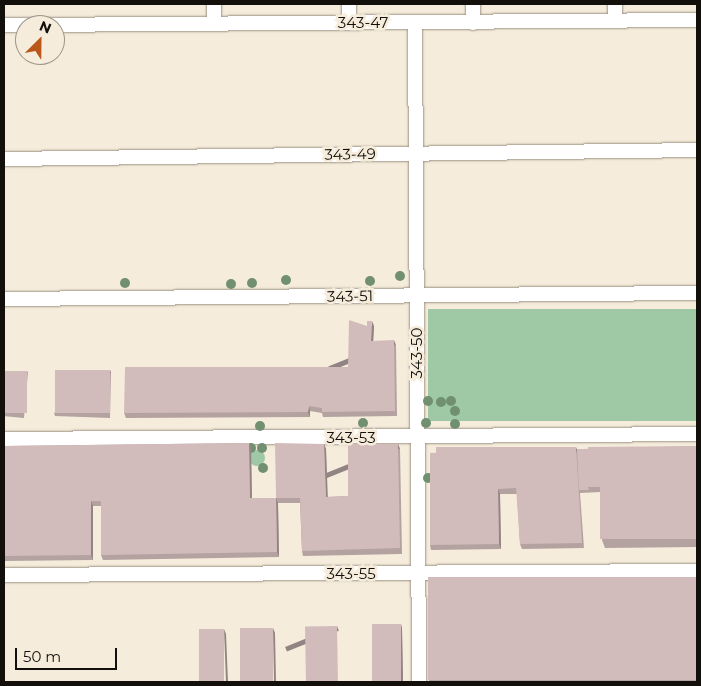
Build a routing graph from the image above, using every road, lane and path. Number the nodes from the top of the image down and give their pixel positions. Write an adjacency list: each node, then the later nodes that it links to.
1 (214, 4): 10 (street)
2 (349, 4): 7 (street)
3 (473, 4): 9 (street)
4 (615, 4): 6 (street)
5 (697, 20): 6 (street, 343-47)
6 (615, 21): 9 (street, 343-47)
7 (349, 23): 8 (street, 343-47); 10 (street, 343-47)
8 (415, 23): 9 (street, 343-47); 13 (street, 343-50)
9 (473, 23)
10 (214, 24): 11 (street, 343-47)
11 (65, 25)
12 (697, 150): 13 (street, 343-49)
13 (416, 153): 14 (street, 343-49); 16 (street, 343-50)
14 (4, 159)
15 (697, 293): 16 (street, 343-51)
16 (417, 295): 17 (street, 343-51); 19 (street, 343-50)
17 (4, 299)
18 (697, 434): 19 (street, 343-53)
19 (418, 438): 20 (street, 343-53); 22 (street, 343-50)
20 (4, 439)
21 (697, 571): 22 (street, 343-55)
22 (418, 574): 23 (street, 343-55); 24 (street, 343-50)
23 (4, 575)
24 (419, 682)

